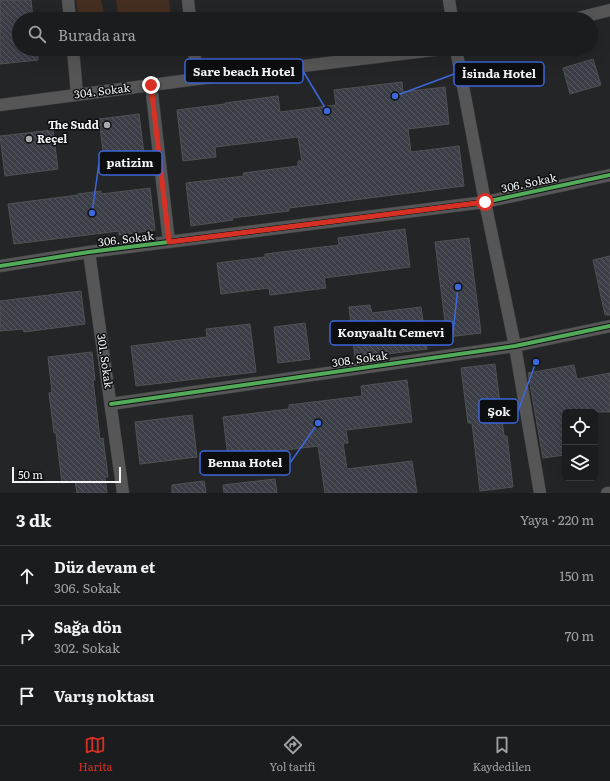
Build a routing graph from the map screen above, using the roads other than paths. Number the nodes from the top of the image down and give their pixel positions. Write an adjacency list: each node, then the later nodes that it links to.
1 (68, 0): 5 (street)
2 (188, 0): 6 (street)
3 (449, 0): 7 (street)
4 (610, 10): 8 (street)
5 (69, 12)
6 (189, 12)
7 (451, 12)
8 (598, 13)
9 (74, 56): 15 (street)
10 (195, 56): 13 (street)
11 (385, 56): 13 (street, 304. Sokak)
12 (457, 56): 18 (street)
13 (197, 79): 14 (street, 304. Sokak)
14 (151, 85): 15 (street, 304. Sokak); 19 (street)
15 (77, 94): 16 (street, 304. Sokak)
16 (0, 105)
17 (610, 175): 18 (street, 306. Sokak)
18 (485, 202): 19 (street, 306. Sokak); 23 (street)
19 (169, 242): 20 (street, 306. Sokak)
20 (89, 252): 21 (street, 306. Sokak); 24 (street, 301. Sokak)
21 (0, 266)
22 (610, 326): 23 (street, 308. Sokak)
23 (515, 346): 24 (street, 308. Sokak); 26 (street)
24 (111, 404): 25 (street, 301. Sokak)
25 (123, 493)
26 (540, 493)

